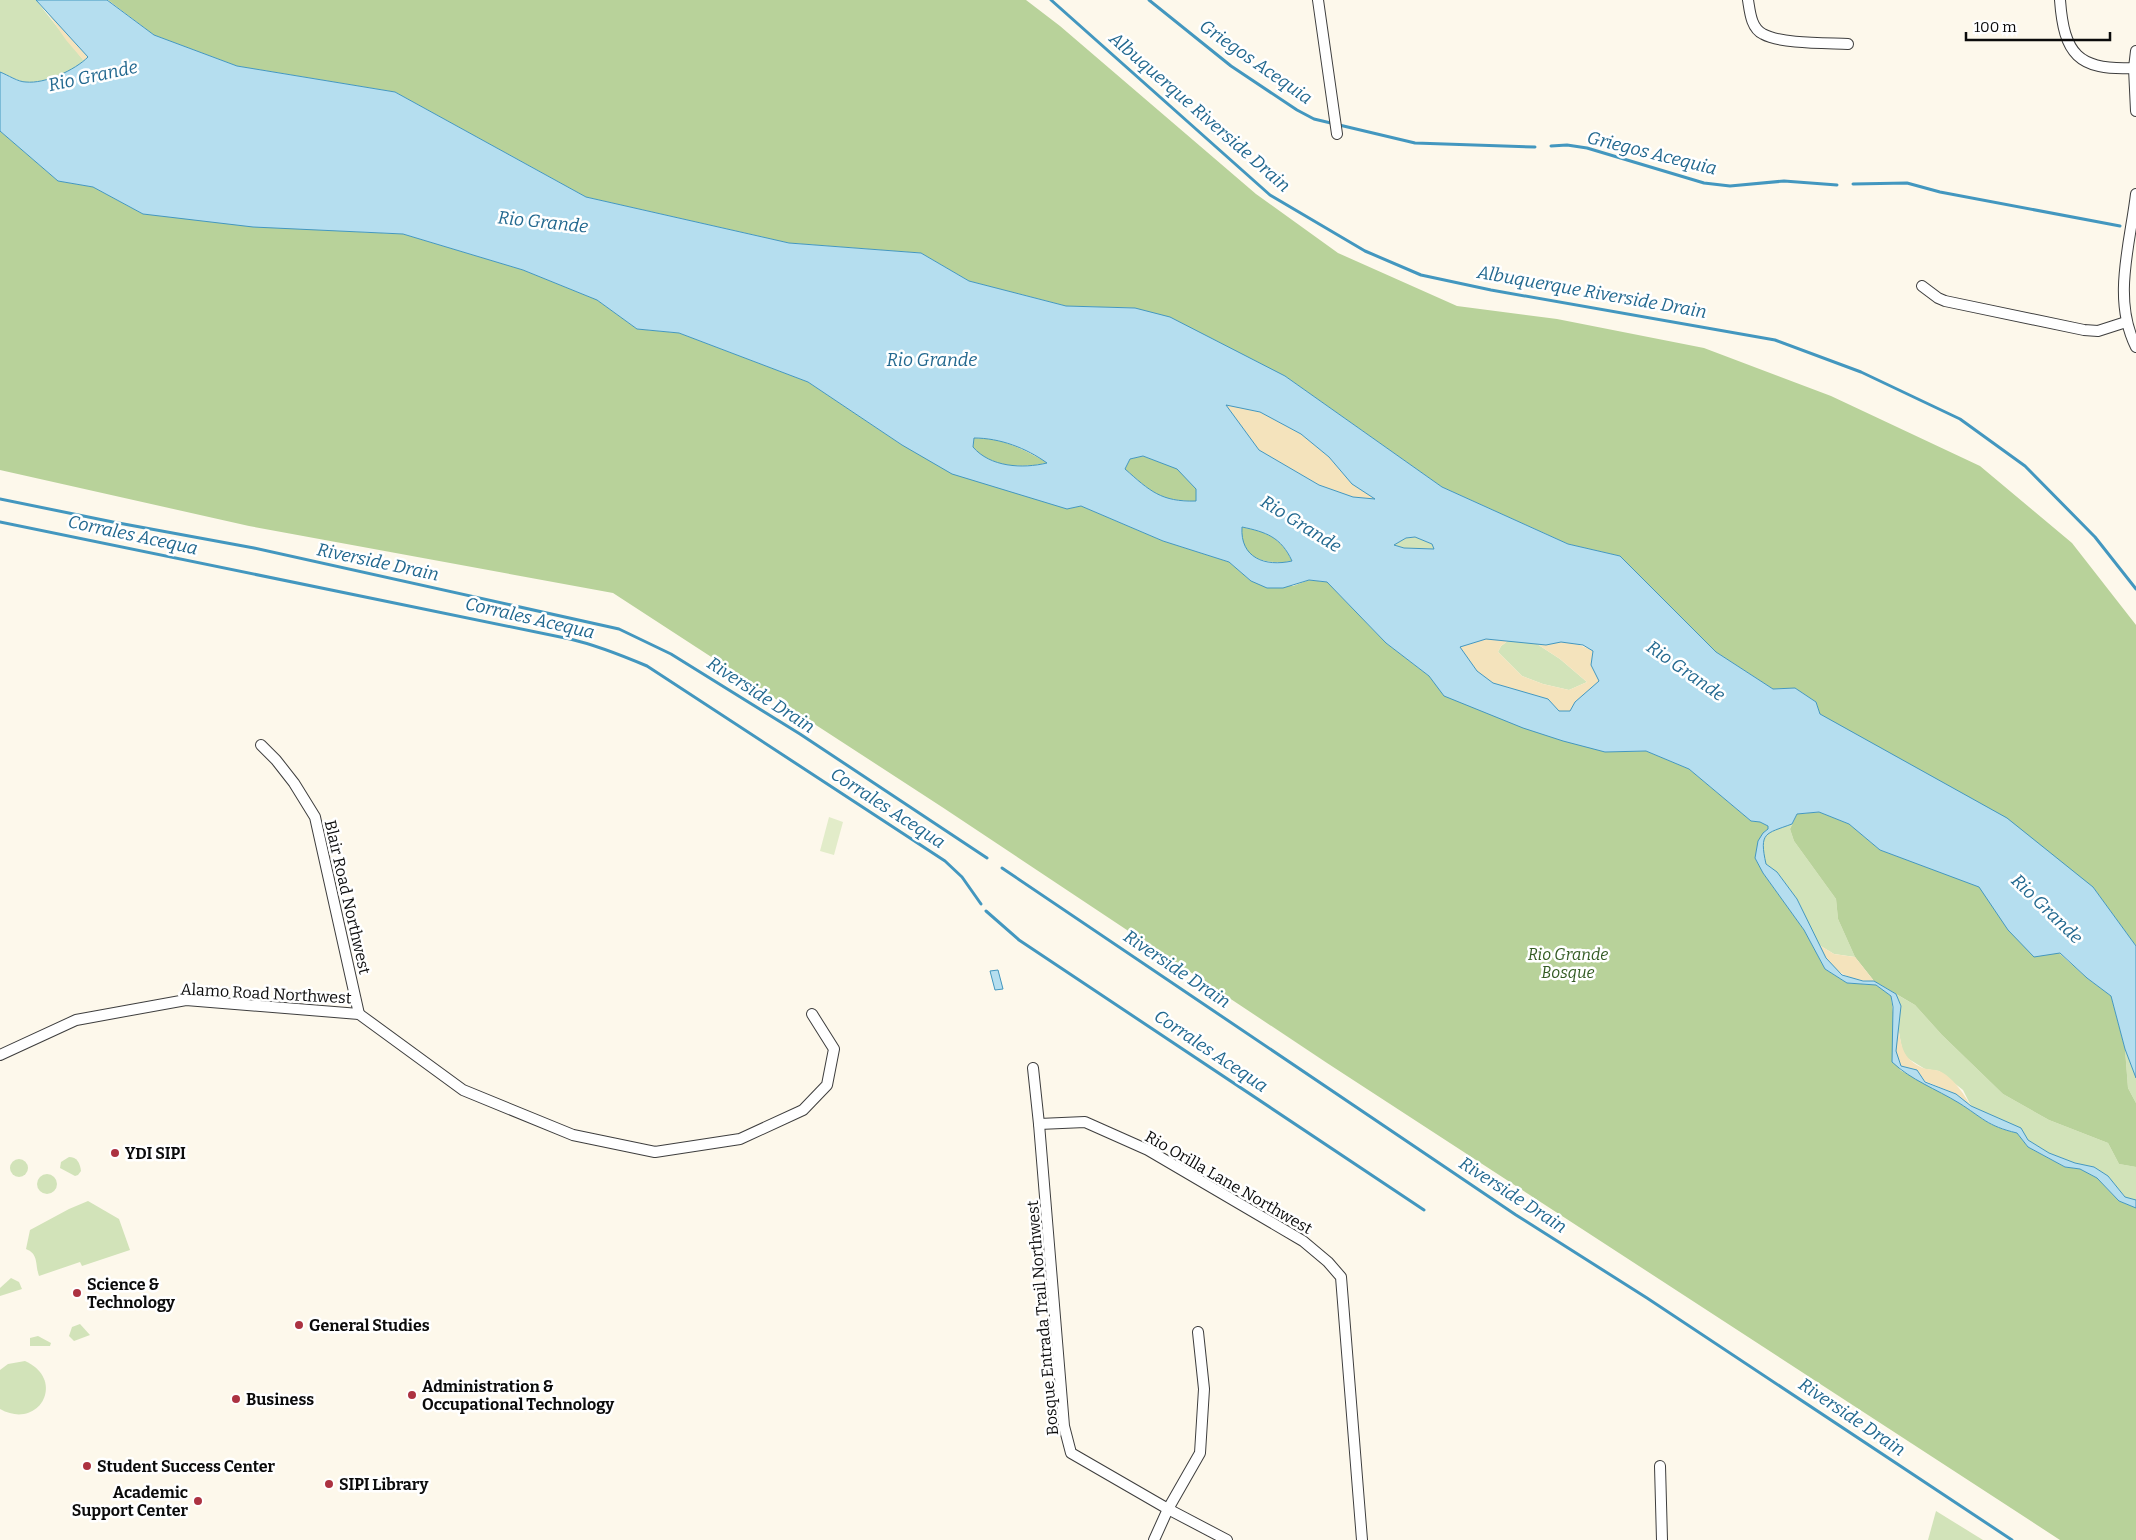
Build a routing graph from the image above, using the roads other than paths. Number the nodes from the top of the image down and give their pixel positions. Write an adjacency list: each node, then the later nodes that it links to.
1 (1318, 0): 8 (street)
2 (1748, 0): 4 (street)
3 (2060, 0): 6 (street)
4 (1848, 44)
5 (2136, 51): 6 (street)
6 (2134, 68): 7 (street)
7 (2136, 111)
8 (1337, 132)
9 (2136, 194): 11 (street)
10 (1922, 286): 11 (street)
11 (2126, 322): 12 (street)
12 (2136, 347)
13 (261, 745): 14 (street, Blair Road Northwest)
14 (359, 1014): 15 (street, Alamo Road Northwest); 16 (street, Alamo Road Northwest)
15 (812, 1014)
16 (0, 1055)
17 (1033, 1068): 18 (street, Bosque Entrada Trail Northwest)
18 (1039, 1124): 21 (street, Bosque Entrada Trail Northwest); 24 (street, Rio Orilla Lane Northwest)
19 (1198, 1332): 21 (street)
20 (1660, 1466): 25 (street)
21 (1168, 1509): 22 (street); 23 (street, Bosque Entrada Trail Northwest)
22 (1154, 1540)
23 (1227, 1540)
24 (1362, 1540)
25 (1662, 1540)

